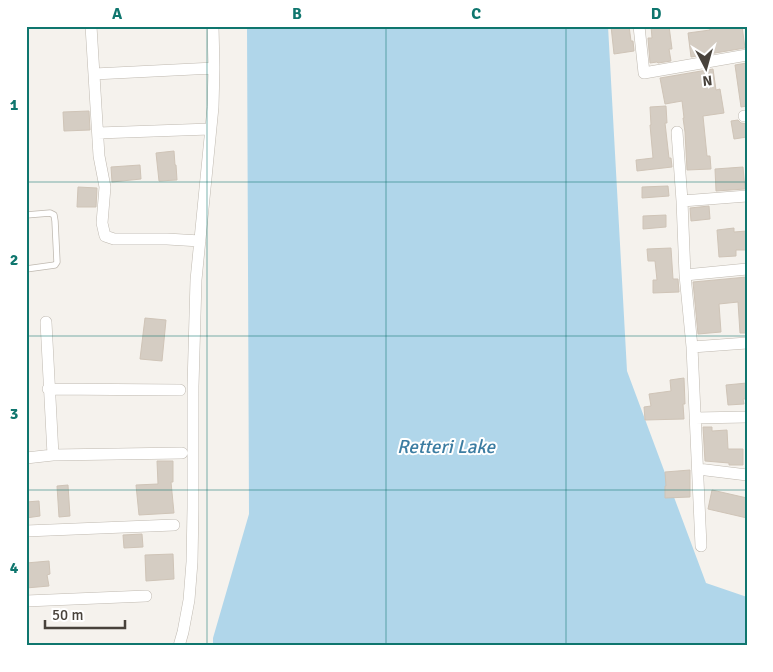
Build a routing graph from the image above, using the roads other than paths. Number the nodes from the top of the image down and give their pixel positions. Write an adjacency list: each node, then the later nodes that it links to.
1 (92, 26): 6 (street)
2 (213, 26): 5 (street)
3 (639, 26): 4 (street)
4 (747, 56)
5 (214, 68): 6 (street); 7 (street)
6 (94, 74): 8 (street)
7 (210, 129): 8 (street); 13 (street)
8 (98, 132): 13 (street)
9 (677, 132): 11 (street)
10 (747, 196): 11 (street)
11 (682, 201): 16 (street)
12 (26, 215): 14 (lane)
13 (200, 240): 34 (street)
14 (26, 269)
15 (747, 269): 16 (street)
16 (685, 275): 19 (street)
17 (46, 322): 20 (street)
18 (747, 343): 19 (street)
19 (692, 347): 23 (street)
20 (48, 389): 21 (street); 25 (street)
21 (180, 390)
22 (747, 417): 23 (street)
23 (695, 418): 27 (street)
24 (182, 453): 25 (street)
25 (53, 456): 26 (street)
26 (26, 458)
27 (698, 468): 28 (street); 31 (street)
28 (747, 475)
29 (174, 525): 30 (street)
30 (26, 531)
31 (701, 546)
32 (146, 596): 33 (street)
33 (26, 602)
34 (179, 646)

